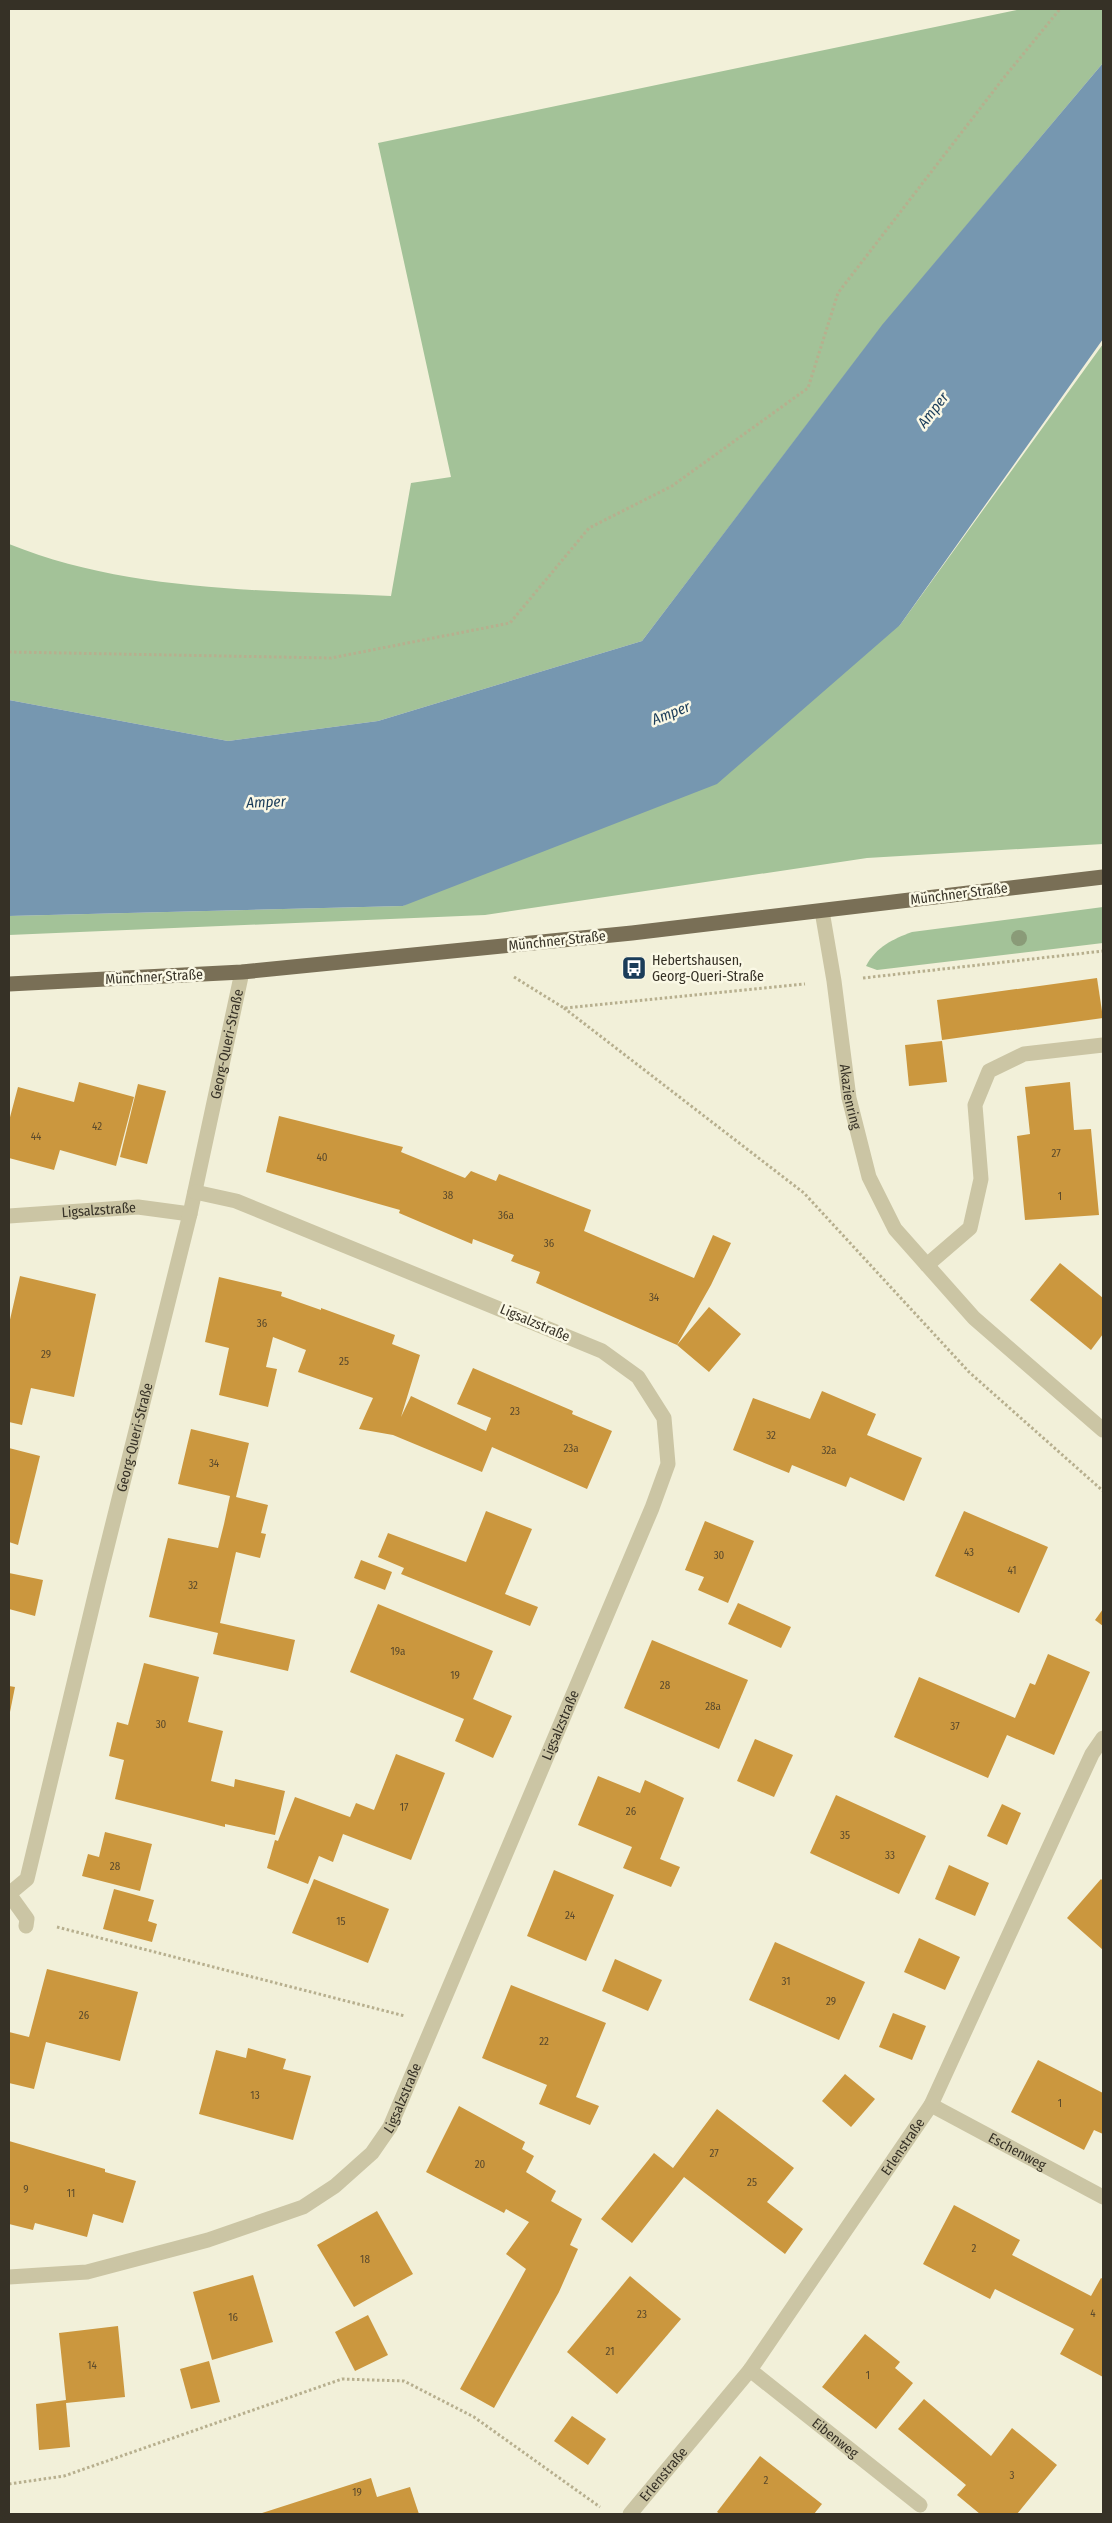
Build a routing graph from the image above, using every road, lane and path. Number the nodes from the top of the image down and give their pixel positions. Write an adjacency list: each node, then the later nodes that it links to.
1 (1060, 9): 2 (path)
2 (9, 652)
3 (1103, 877): 4 (main road, Münchner Straße)
4 (822, 911): 6 (main road, Münchner Straße); 8 (street, Akazienring)
5 (1103, 951): 8 (path)
6 (242, 972): 9 (main road, Münchner Straße); 12 (street, Georg-Queri-Straße)
7 (506, 972): 10 (path)
8 (834, 982): 10 (path); 15 (street, Akazienring)
9 (9, 984)
10 (564, 1008): 17 (path)
11 (1103, 1045): 15 (street)
12 (195, 1192): 13 (street, Georg-Queri-Straße); 22 (street, Ligsalzstraße)
13 (190, 1214): 14 (street, Ligsalzstraße); 20 (street, Georg-Queri-Straße)
14 (9, 1216)
15 (927, 1265): 16 (street, Akazienring)
16 (1103, 1430)
17 (1103, 1491)
18 (1103, 1738): 19 (street, Erlenstraße)
19 (1098, 1759): 23 (street, Erlenstraße)
20 (9, 1894): 21 (street)
21 (27, 1923): 22 (path)
22 (433, 2026): 25 (street, Ligsalzstraße)
23 (931, 2105): 24 (street, Eschenweg); 26 (street, Erlenstraße)
24 (1103, 2197)
25 (9, 2277)
26 (750, 2370): 28 (street, Eibenweg); 30 (street, Erlenstraße)
27 (9, 2484): 29 (path)
28 (920, 2504)
29 (603, 2508)
30 (630, 2514)

